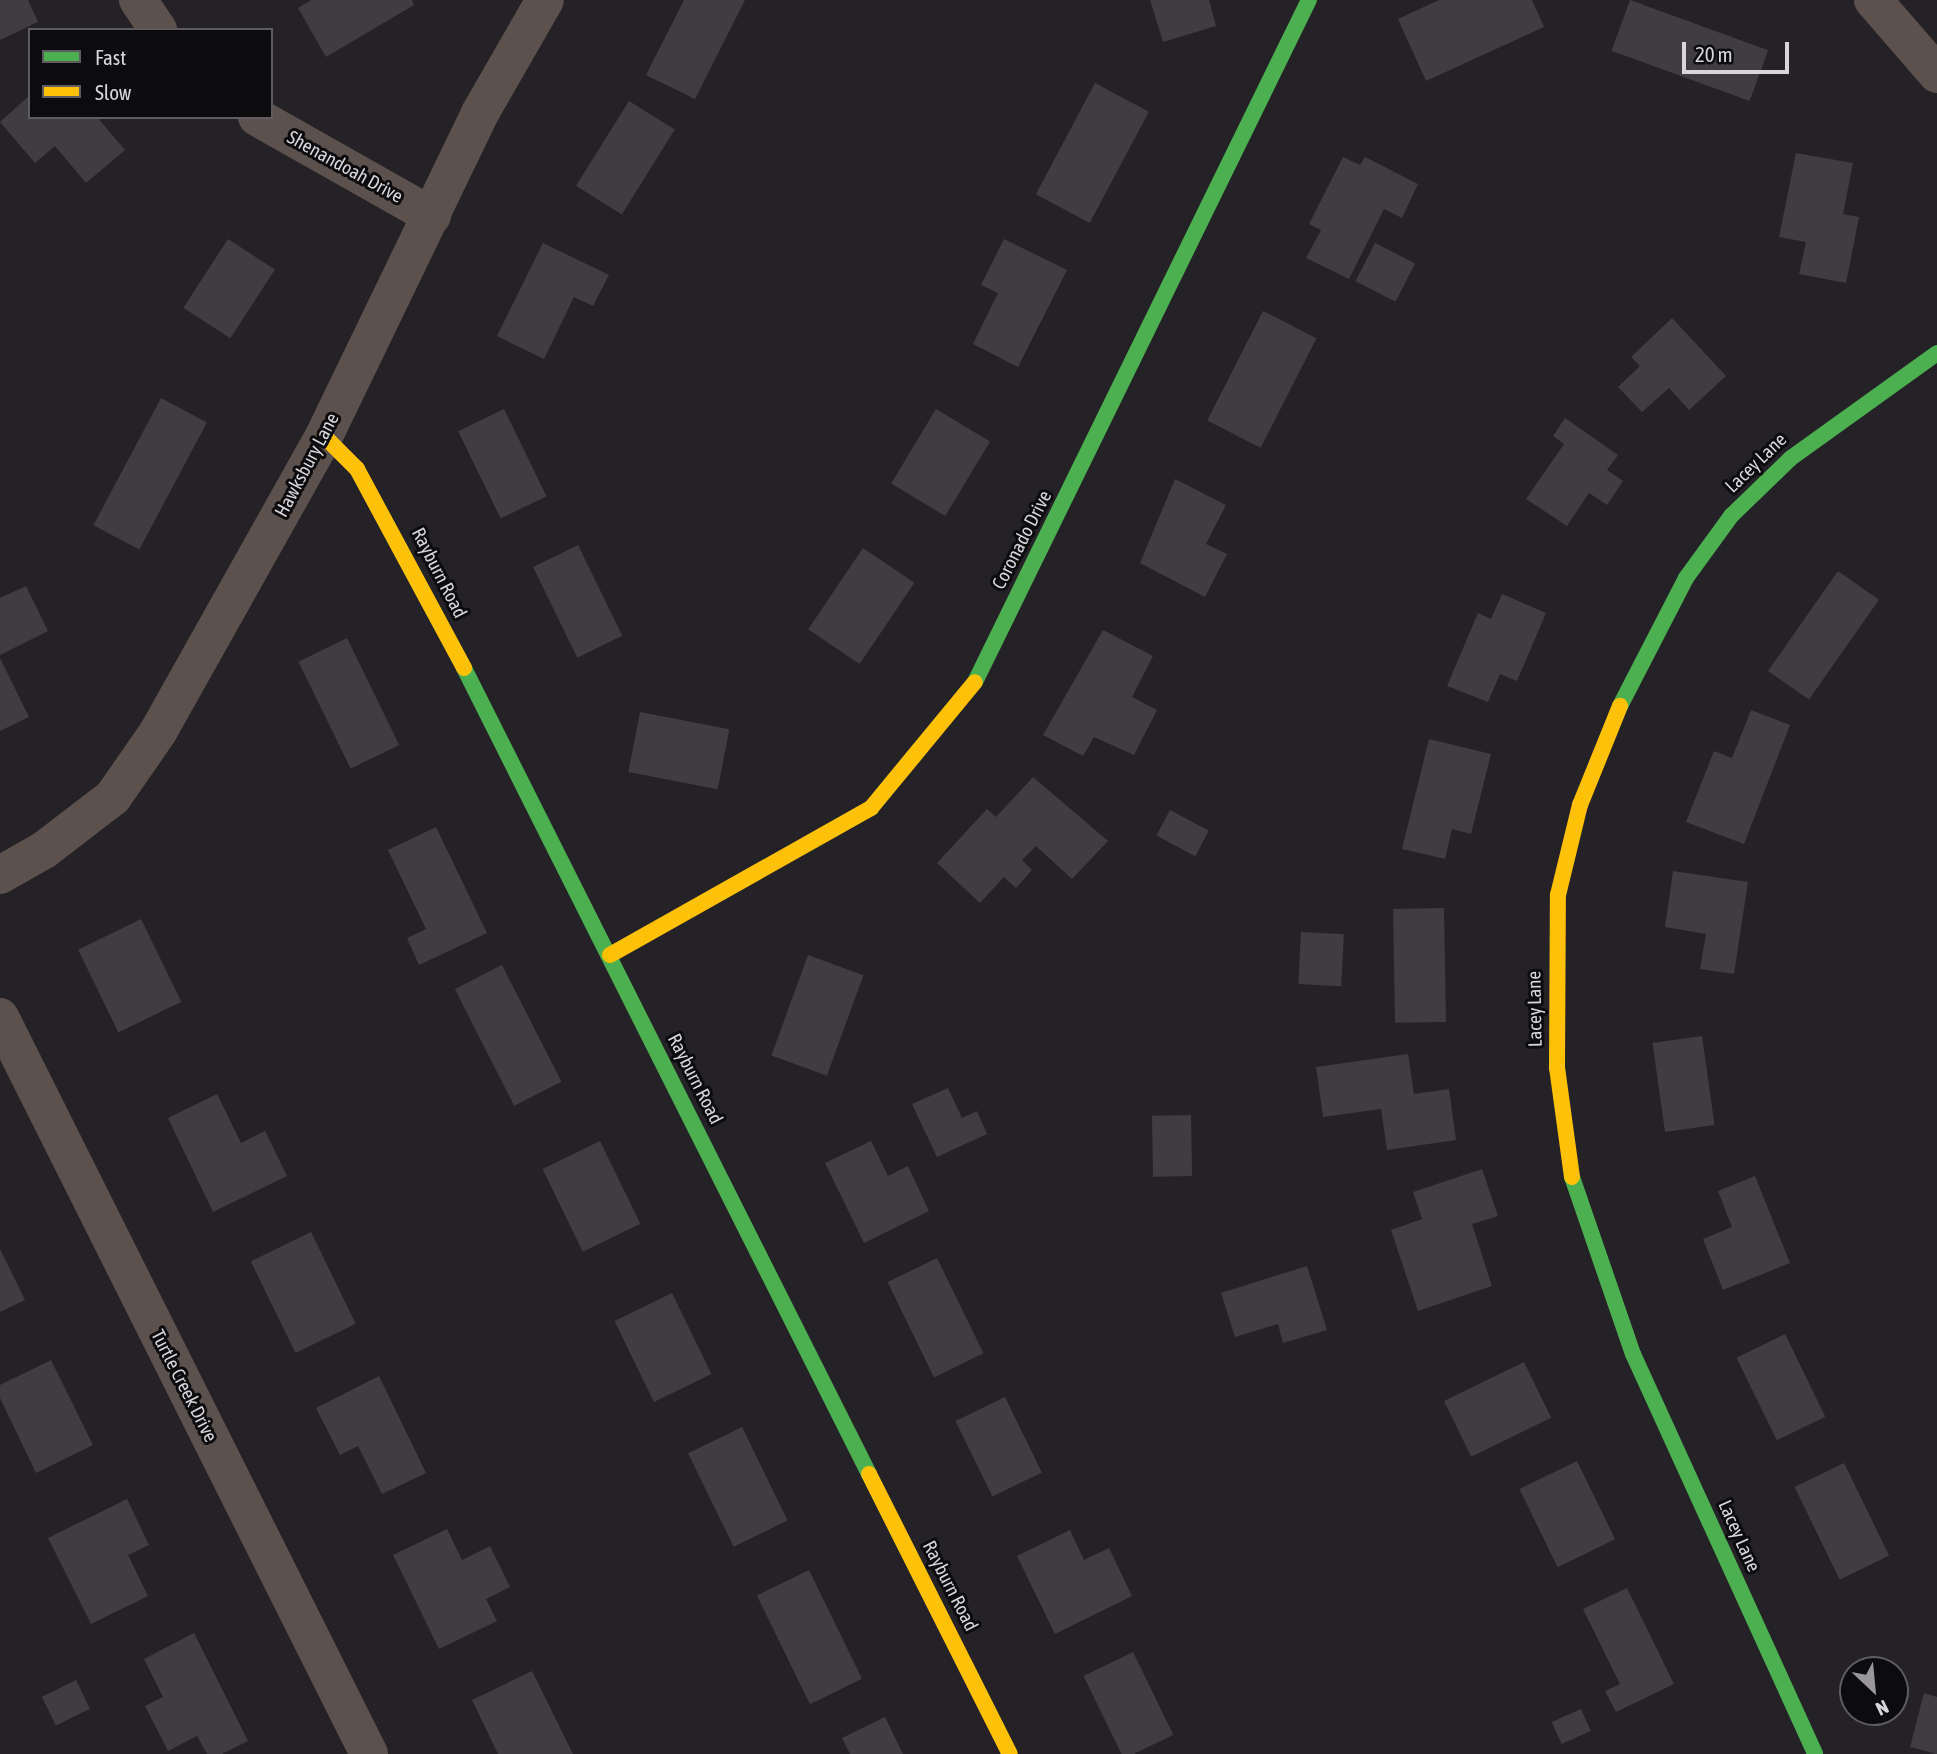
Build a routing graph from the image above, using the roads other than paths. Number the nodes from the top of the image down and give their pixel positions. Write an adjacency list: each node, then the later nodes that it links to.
1 (138, 0): 5 (street)
2 (545, 0): 8 (street, Hawksbury Lane)
3 (1309, 0): 12 (street, Coronado Drive)
4 (1873, 0): 6 (street)
5 (157, 28)
6 (1937, 74)
7 (261, 119): 8 (street, Shenandoah Drive)
8 (432, 216): 10 (street, Hawksbury Lane)
9 (1937, 353): 16 (street, Lacey Lane)
10 (324, 436): 11 (street, Hawksbury Lane); 12 (street, Rayburn Road)
11 (0, 874)
12 (610, 955): 15 (street, Rayburn Road)
13 (0, 1017): 14 (street, Turtle Creek Drive)
14 (369, 1754)
15 (1010, 1754)
16 (1815, 1754)

